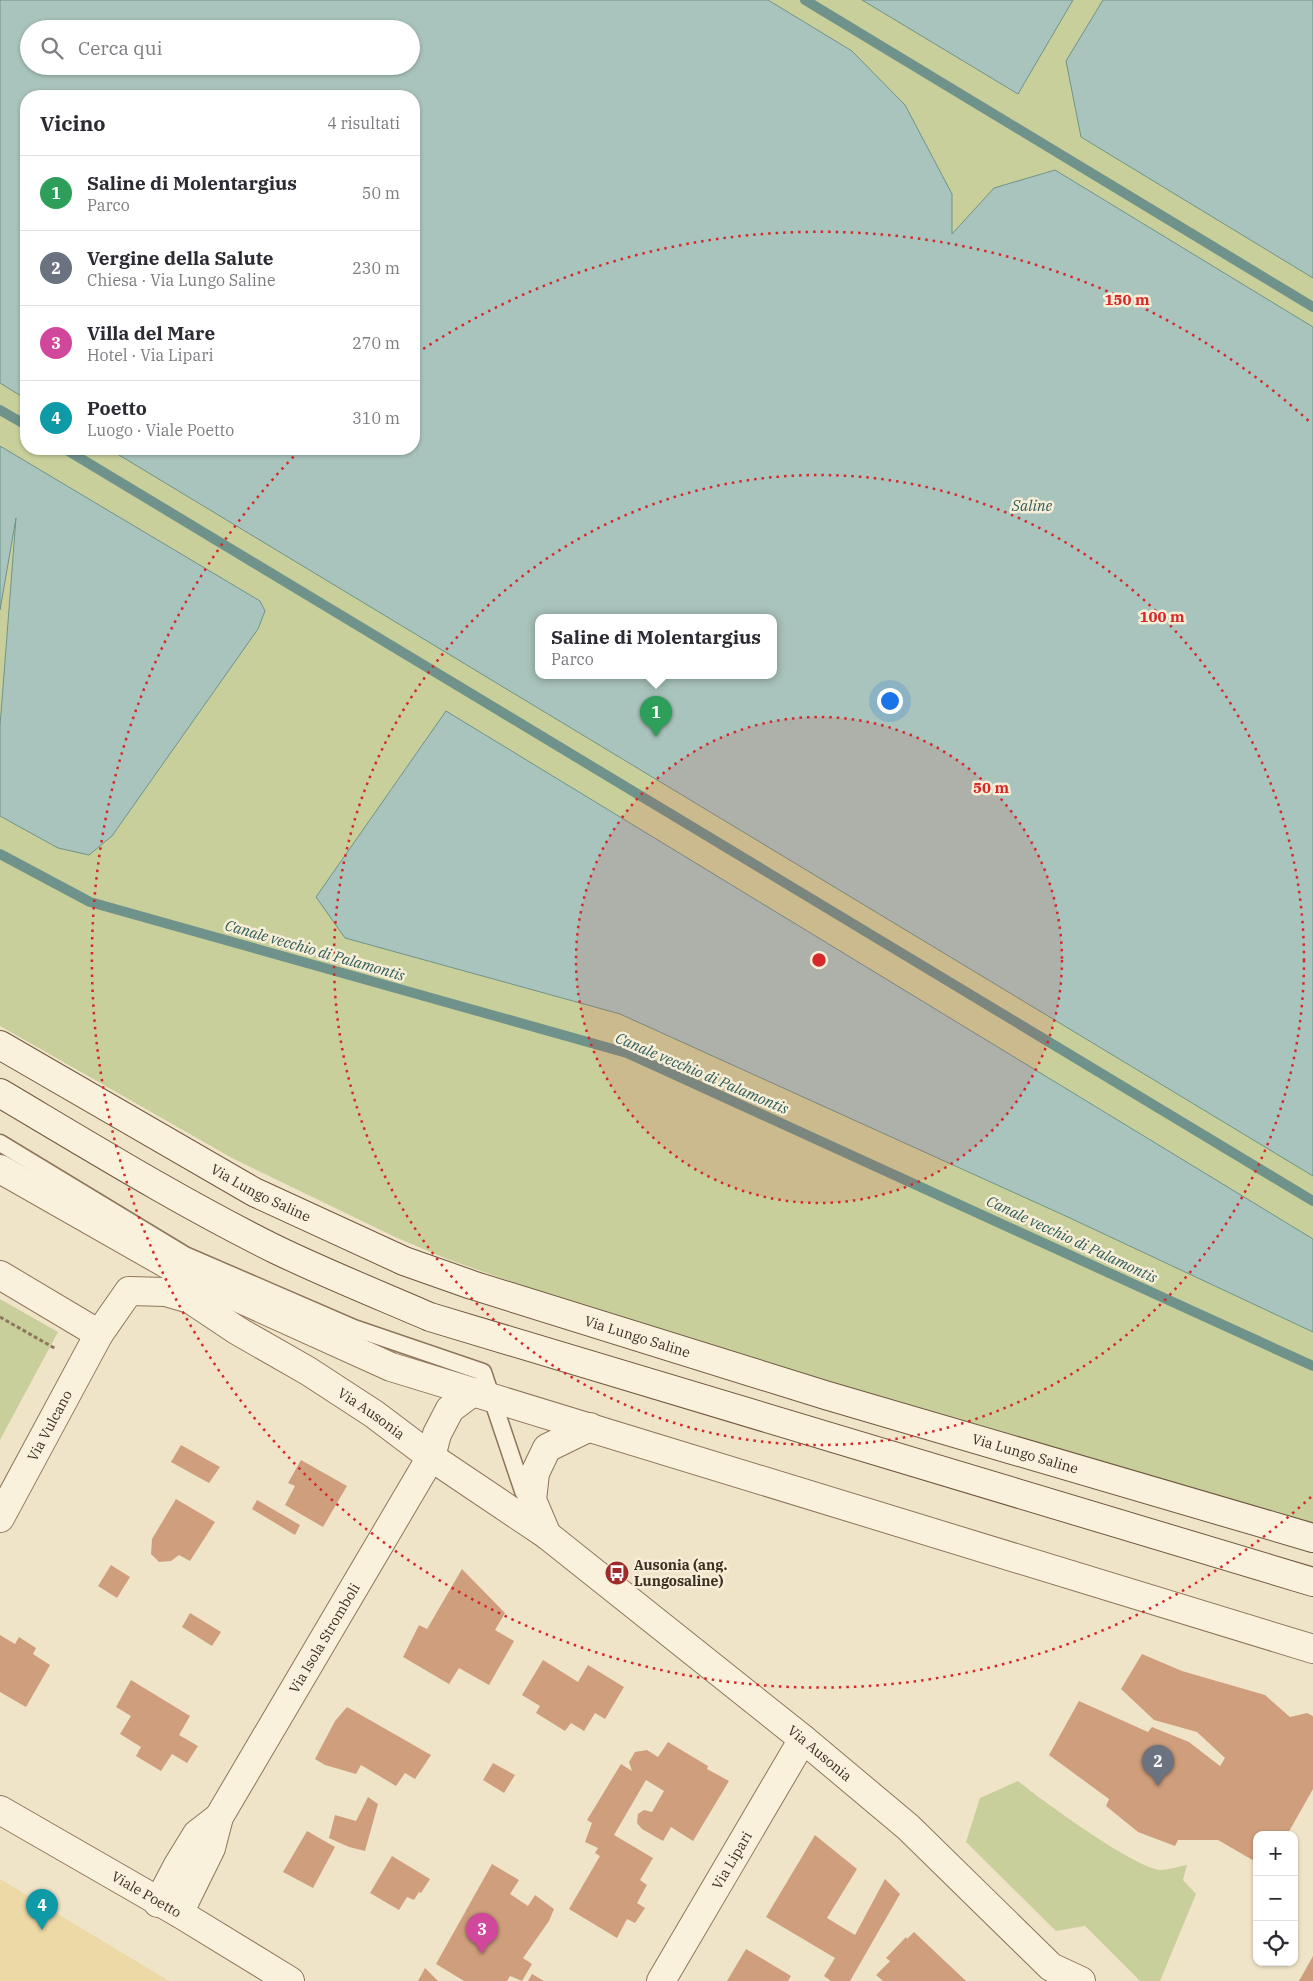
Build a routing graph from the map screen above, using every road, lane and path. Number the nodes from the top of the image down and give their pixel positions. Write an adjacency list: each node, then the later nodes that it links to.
1 (0, 1045): 16 (street, Via Lungo Saline)
2 (0, 1092): 17 (street)
3 (0, 1143): 11 (lane)
4 (0, 1168): 5 (street)
5 (116, 1236): 7 (street); 11 (street)
6 (0, 1275): 9 (street)
7 (128, 1291): 9 (street, Via Vulcano); 13 (street, Via Ausonia)
8 (0, 1318): 10 (path)
9 (100, 1334): 10 (street, Via Vulcano)
10 (83, 1363): 14 (street, Via Vulcano)
11 (483, 1394): 12 (street); 13 (street, Via Isola Stromboli); 15 (lane)
12 (590, 1427): 15 (street, Via Ausonia); 18 (street)
13 (431, 1457): 15 (street, Via Ausonia); 21 (street, Via Isola Stromboli)
14 (0, 1518)
15 (548, 1536): 19 (street, Via Ausonia)
16 (1313, 1538)
17 (1313, 1582)
18 (1313, 1649)
19 (803, 1739): 22 (street, Via Ausonia); 24 (street, Via Lipari)
20 (0, 1810): 21 (street, Viale Poetto)
21 (168, 1908): 23 (street, Viale Poetto)
22 (1046, 1974): 25 (street, Via Ausonia)
23 (290, 1981)
24 (661, 1981)
25 (1081, 1981)

